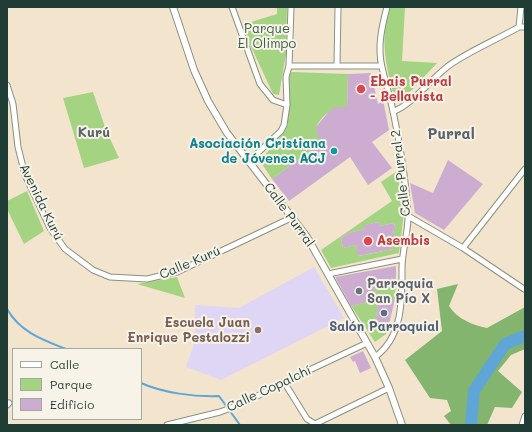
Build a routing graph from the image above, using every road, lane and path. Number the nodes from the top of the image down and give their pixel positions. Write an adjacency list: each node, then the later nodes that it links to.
1 (173, 7): 14 (street, Calle Purral)
2 (232, 7): 12 (street)
3 (291, 7): 9 (street)
4 (338, 7): 8 (street)
5 (387, 7): 10 (street, Calle Purral 2)
6 (521, 7): 7 (street)
7 (522, 27): 13 (street)
8 (338, 65): 9 (street); 10 (street)
9 (289, 66): 12 (street)
10 (381, 66): 13 (street, Calle Purral 2)
11 (7, 85): 20 (street, Avenida Kurú)
12 (287, 105): 14 (street)
13 (393, 112): 16 (street, Calle Purral 2)
14 (249, 161): 17 (street, Calle Purral)
15 (525, 169): 18 (street)
16 (408, 216): 18 (street); 19 (street, Calle Purral 2)
17 (293, 217): 20 (street, Calle Kurú); 21 (street, Calle Purral)
18 (463, 248): 22 (street)
19 (402, 259): 21 (street); 24 (street, Calle Purral 2)
20 (83, 264)
21 (328, 274): 23 (street, Calle Purral)
22 (524, 289)
23 (367, 343): 24 (street, Calle Purral); 25 (street, Calle Copalchí)
24 (374, 357): 26 (street, Calle Purral)
25 (284, 382): 26 (street); 28 (street, Calle Copalchí)
26 (389, 388): 29 (street, Calle Purral)
27 (525, 416): 30 (street)
28 (167, 425)
29 (402, 425)
30 (522, 425)

